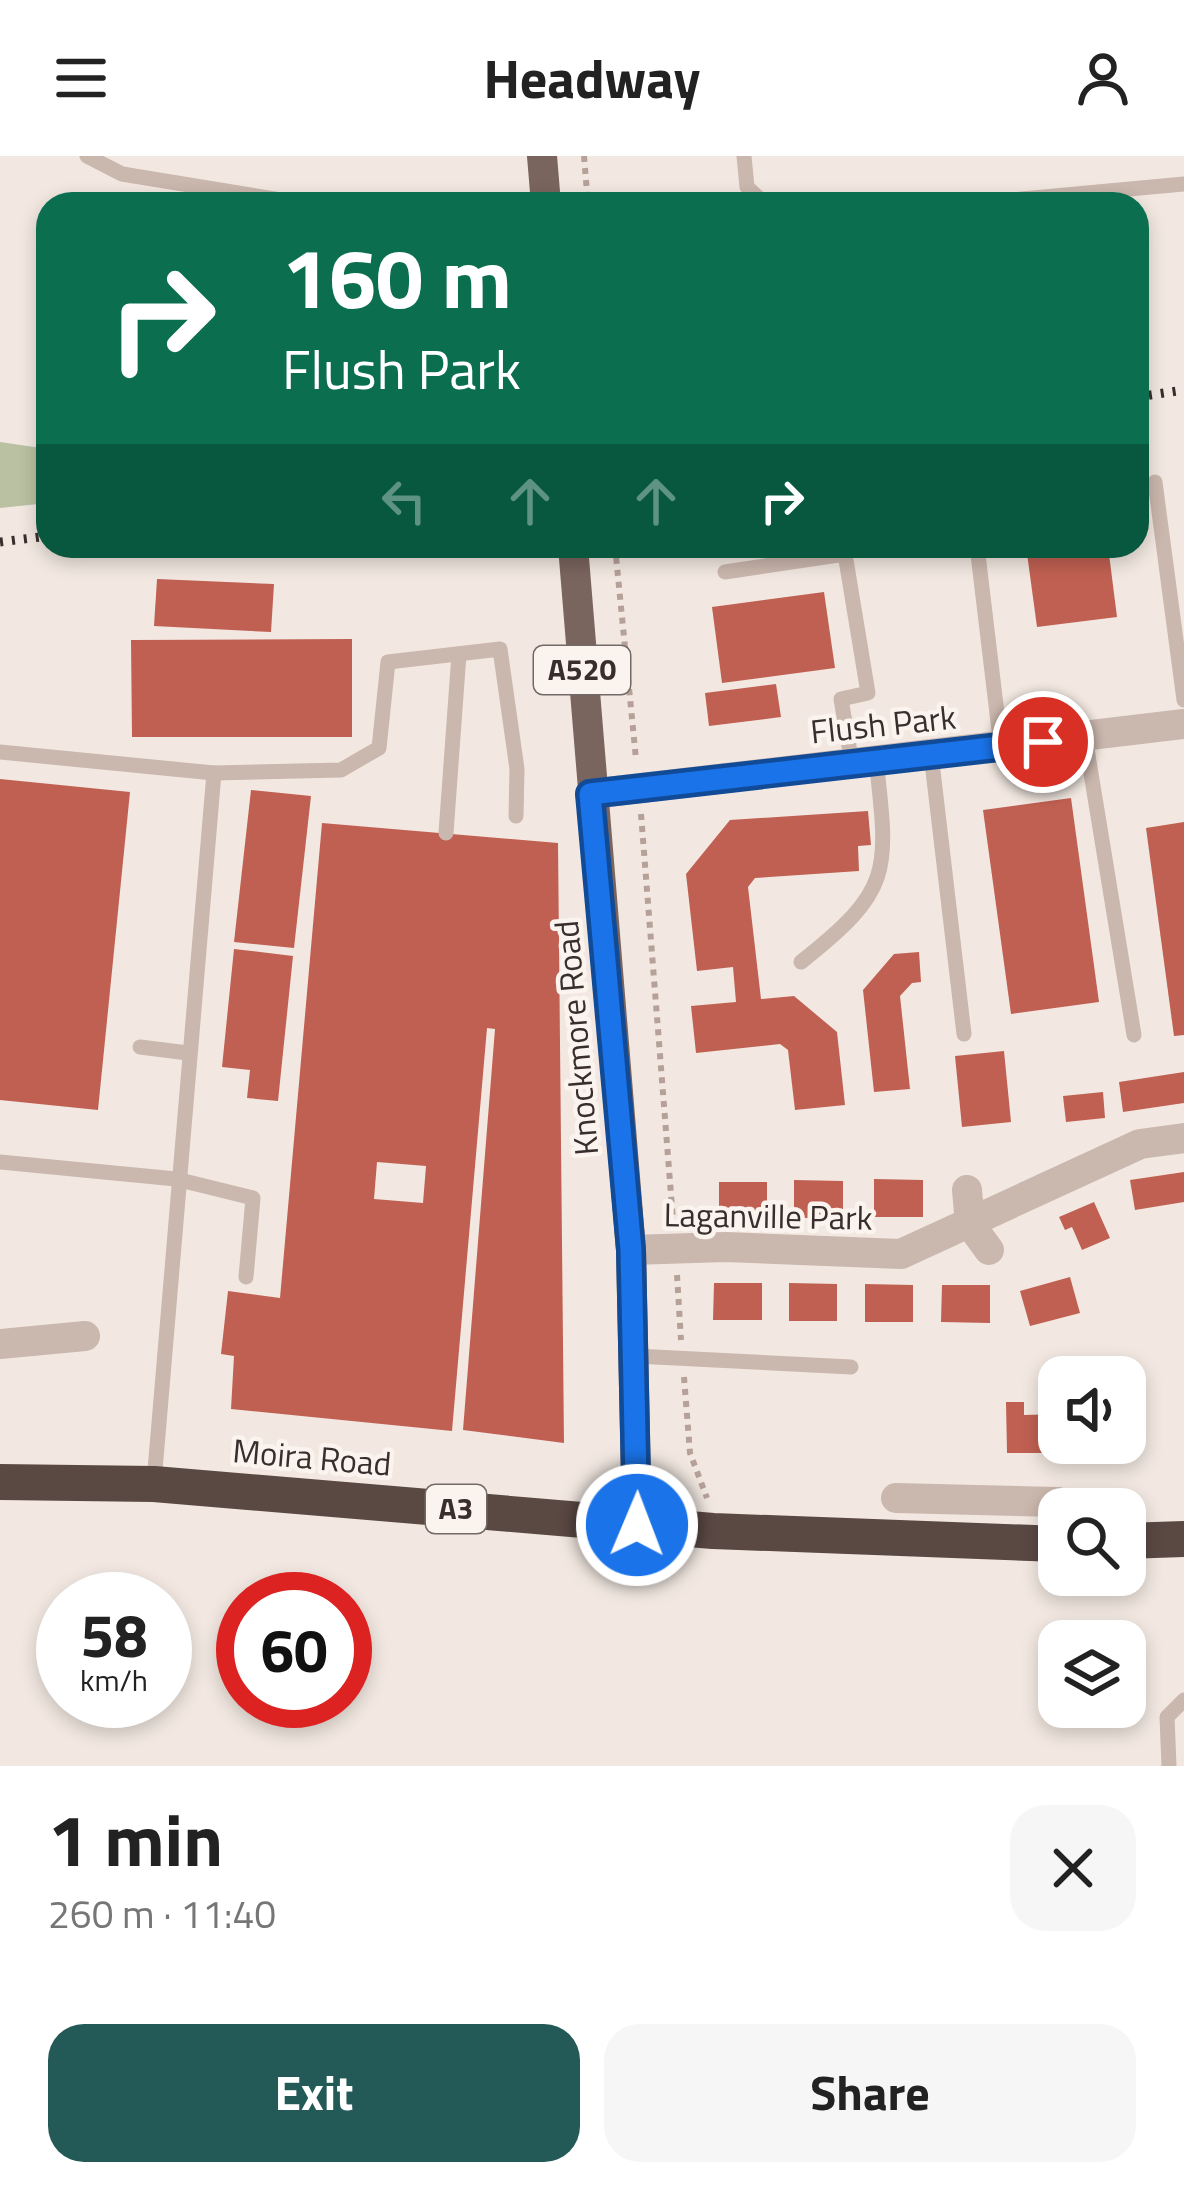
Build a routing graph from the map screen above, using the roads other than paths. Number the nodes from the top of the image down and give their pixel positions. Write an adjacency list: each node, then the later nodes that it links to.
1 (87, 156): 5 (lane)
2 (542, 156): 6 (main road)
3 (744, 156): 7 (lane)
4 (1184, 184): 8 (lane)
5 (232, 192)
6 (545, 192)
7 (752, 192)
8 (1097, 192)
9 (1155, 482): 16 (lane)
10 (574, 558): 24 (main road, Knockmore Road / A520)
11 (818, 558): 14 (lane)
12 (846, 558): 22 (lane)
13 (978, 558): 19 (lane)
14 (725, 572)
15 (459, 654): 23 (lane); 25 (lane); 26 (lane)
16 (1184, 700)
17 (1184, 724): 18 (street, Flush Park)
18 (1085, 737): 19 (street, Flush Park); 29 (lane)
19 (1001, 747): 21 (street, Flush Park)
20 (0, 752): 23 (lane)
21 (931, 754): 22 (street, Flush Park); 28 (lane)
22 (864, 762): 24 (street, Flush Park); 27 (lane)
23 (214, 773): 31 (lane)
24 (590, 794): 37 (main road, Knockmore Road / A520)
25 (516, 816)
26 (446, 833)
27 (801, 962)
28 (964, 1034)
29 (1134, 1035)
30 (140, 1047): 31 (lane)
31 (188, 1053): 34 (lane)
32 (1184, 1138): 36 (street, Laganville Park)
33 (0, 1162): 34 (lane)
34 (176, 1179): 39 (lane); 45 (lane)
35 (968, 1190): 36 (street)
36 (970, 1224): 37 (street, Laganville Park); 38 (street)
37 (631, 1250): 42 (main road, Knockmore Road / A520)
38 (989, 1250)
39 (246, 1276)
40 (85, 1336): 41 (street)
41 (0, 1344)
42 (635, 1356): 43 (lane); 49 (main road, Knockmore Road / A520)
43 (851, 1367)
44 (0, 1482): 45 (highway, Moira Road / A3)
45 (154, 1484): 49 (highway, Moira Road / A3)
46 (896, 1498): 47 (street)
47 (977, 1500): 48 (street); 52 (street)
48 (1038, 1502)
49 (637, 1525): 52 (highway, Moira Road / A3)
50 (1184, 1539): 51 (highway)
51 (1146, 1540)
52 (975, 1541): 53 (highway, Moira Road / A3)
53 (1038, 1543)
54 (1184, 1700): 55 (lane)
55 (1169, 1766)

